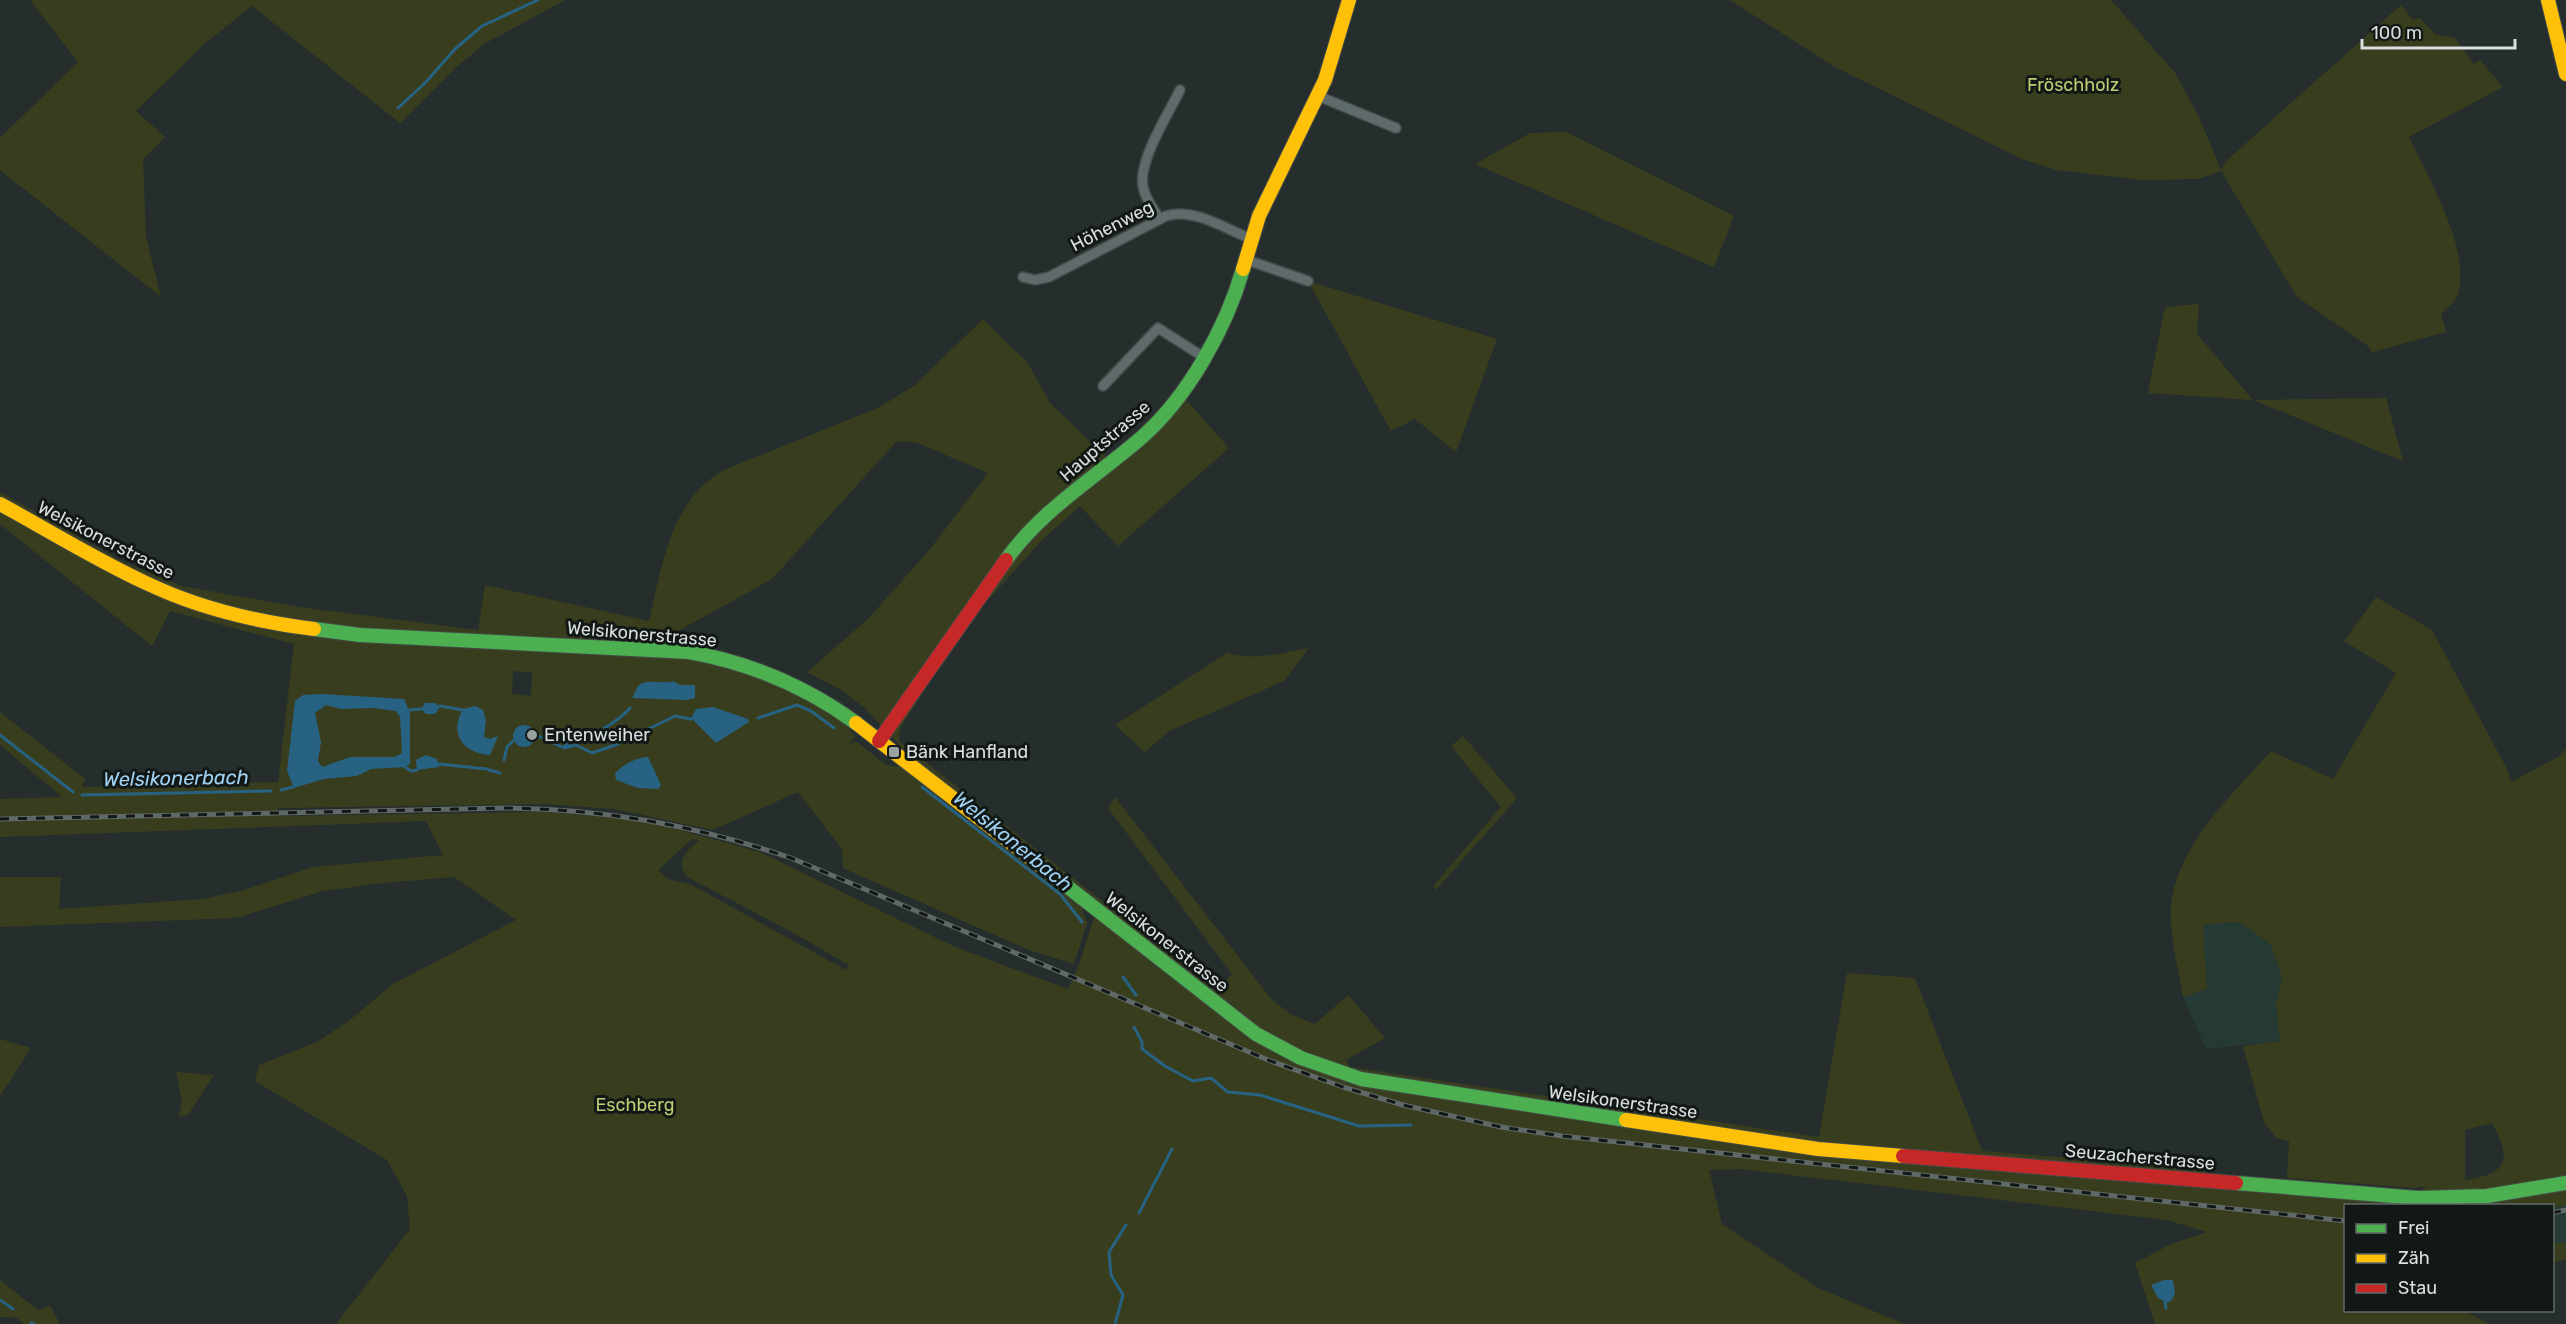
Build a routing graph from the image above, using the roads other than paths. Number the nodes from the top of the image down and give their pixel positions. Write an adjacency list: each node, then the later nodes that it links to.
1 (1349, 0): 5 (main road, Hauptstrasse)
2 (2548, 0): 3 (main road)
3 (2566, 74)
4 (1180, 90): 7 (street)
5 (1318, 96): 6 (street); 8 (main road, Hauptstrasse)
6 (1396, 128)
7 (1160, 219): 8 (street, Höhenweg); 10 (street, Höhenweg)
8 (1251, 239): 9 (main road, Hauptstrasse)
9 (1247, 260): 11 (street); 12 (main road, Hauptstrasse)
10 (1023, 277)
11 (1308, 281)
12 (1205, 358): 13 (street); 15 (main road, Hauptstrasse)
13 (1104, 386)
14 (0, 504): 15 (main road, Welsikonerstrasse)
15 (879, 741): 16 (main road, Welsikonerstrasse)
16 (1712, 1133): 17 (main road, Seuzacherstrasse)
17 (2566, 1183)

